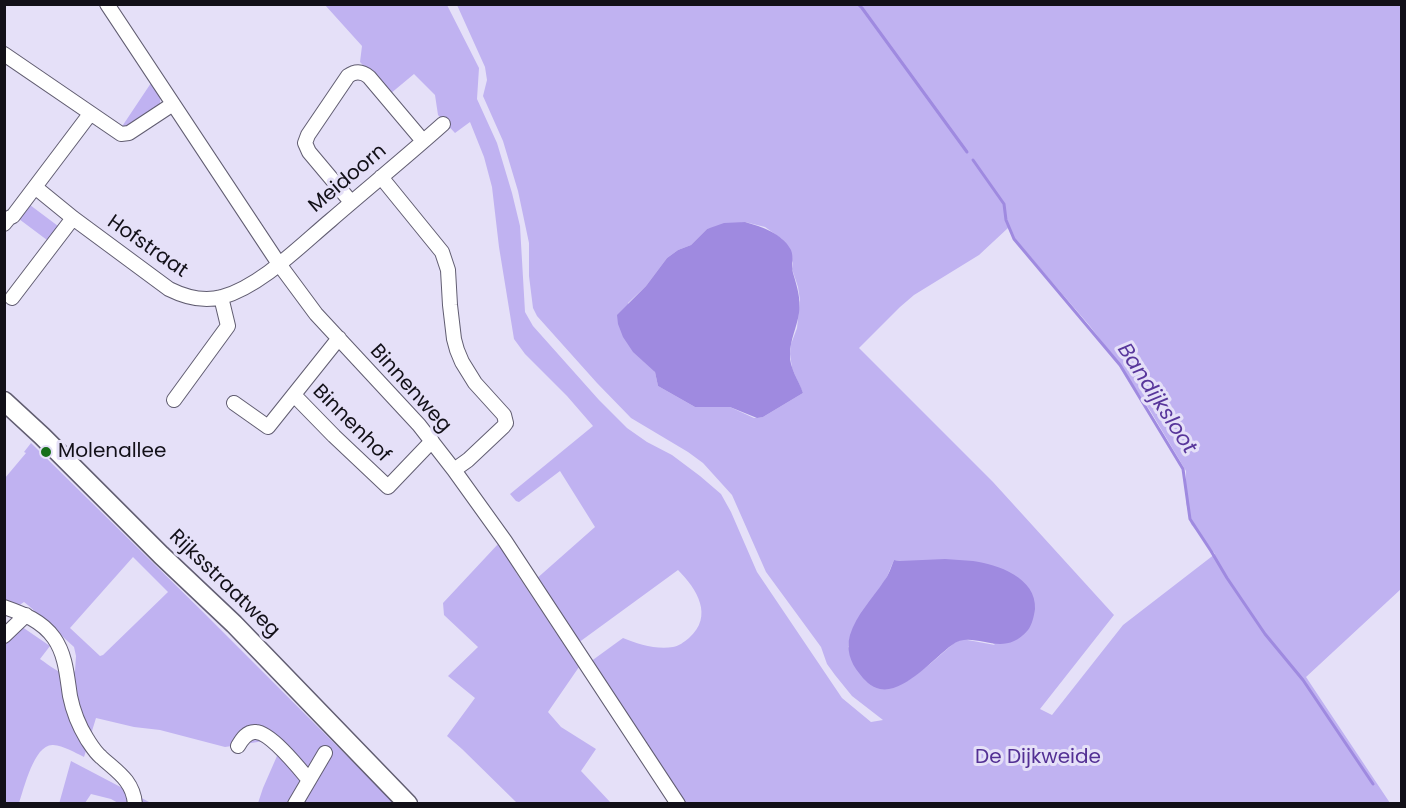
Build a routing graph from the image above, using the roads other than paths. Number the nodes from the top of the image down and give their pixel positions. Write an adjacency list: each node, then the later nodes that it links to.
1 (107, 4): 3 (street, Binnenweg)
2 (4, 54): 4 (street)
3 (173, 104): 4 (street); 12 (street, Binnenweg)
4 (90, 114): 8 (street)
5 (443, 124): 6 (street, Meidoorn)
6 (423, 141): 7 (street, Meidoorn); 9 (street)
7 (381, 177): 9 (street, Meidoorn); 21 (street)
8 (35, 187): 10 (street, Hofstraat); 11 (street)
9 (351, 202): 12 (street, Meidoorn)
10 (73, 218): 13 (street, Hofstraat); 14 (street)
11 (6, 219)
12 (279, 264): 13 (street, Hofstraat); 15 (street, Binnenweg)
13 (222, 297): 17 (street)
14 (12, 298)
15 (339, 338): 16 (street, Binnenhof); 20 (street, Binnenweg)
16 (294, 395): 19 (street, Binnenhof); 20 (street, Binnenhof)
17 (174, 399)
18 (4, 401): 30 (main road, Rijksstraatweg)
19 (234, 403)
20 (432, 441): 21 (street, Binnenweg)
21 (454, 470): 31 (street, Binnenweg)
22 (4, 607): 23 (street)
23 (26, 615): 24 (street); 28 (street)
24 (4, 636)
25 (238, 746): 27 (street)
26 (325, 753): 27 (street)
27 (309, 780): 29 (street)
28 (135, 804)
29 (295, 804)
30 (408, 804)
31 (678, 804)

